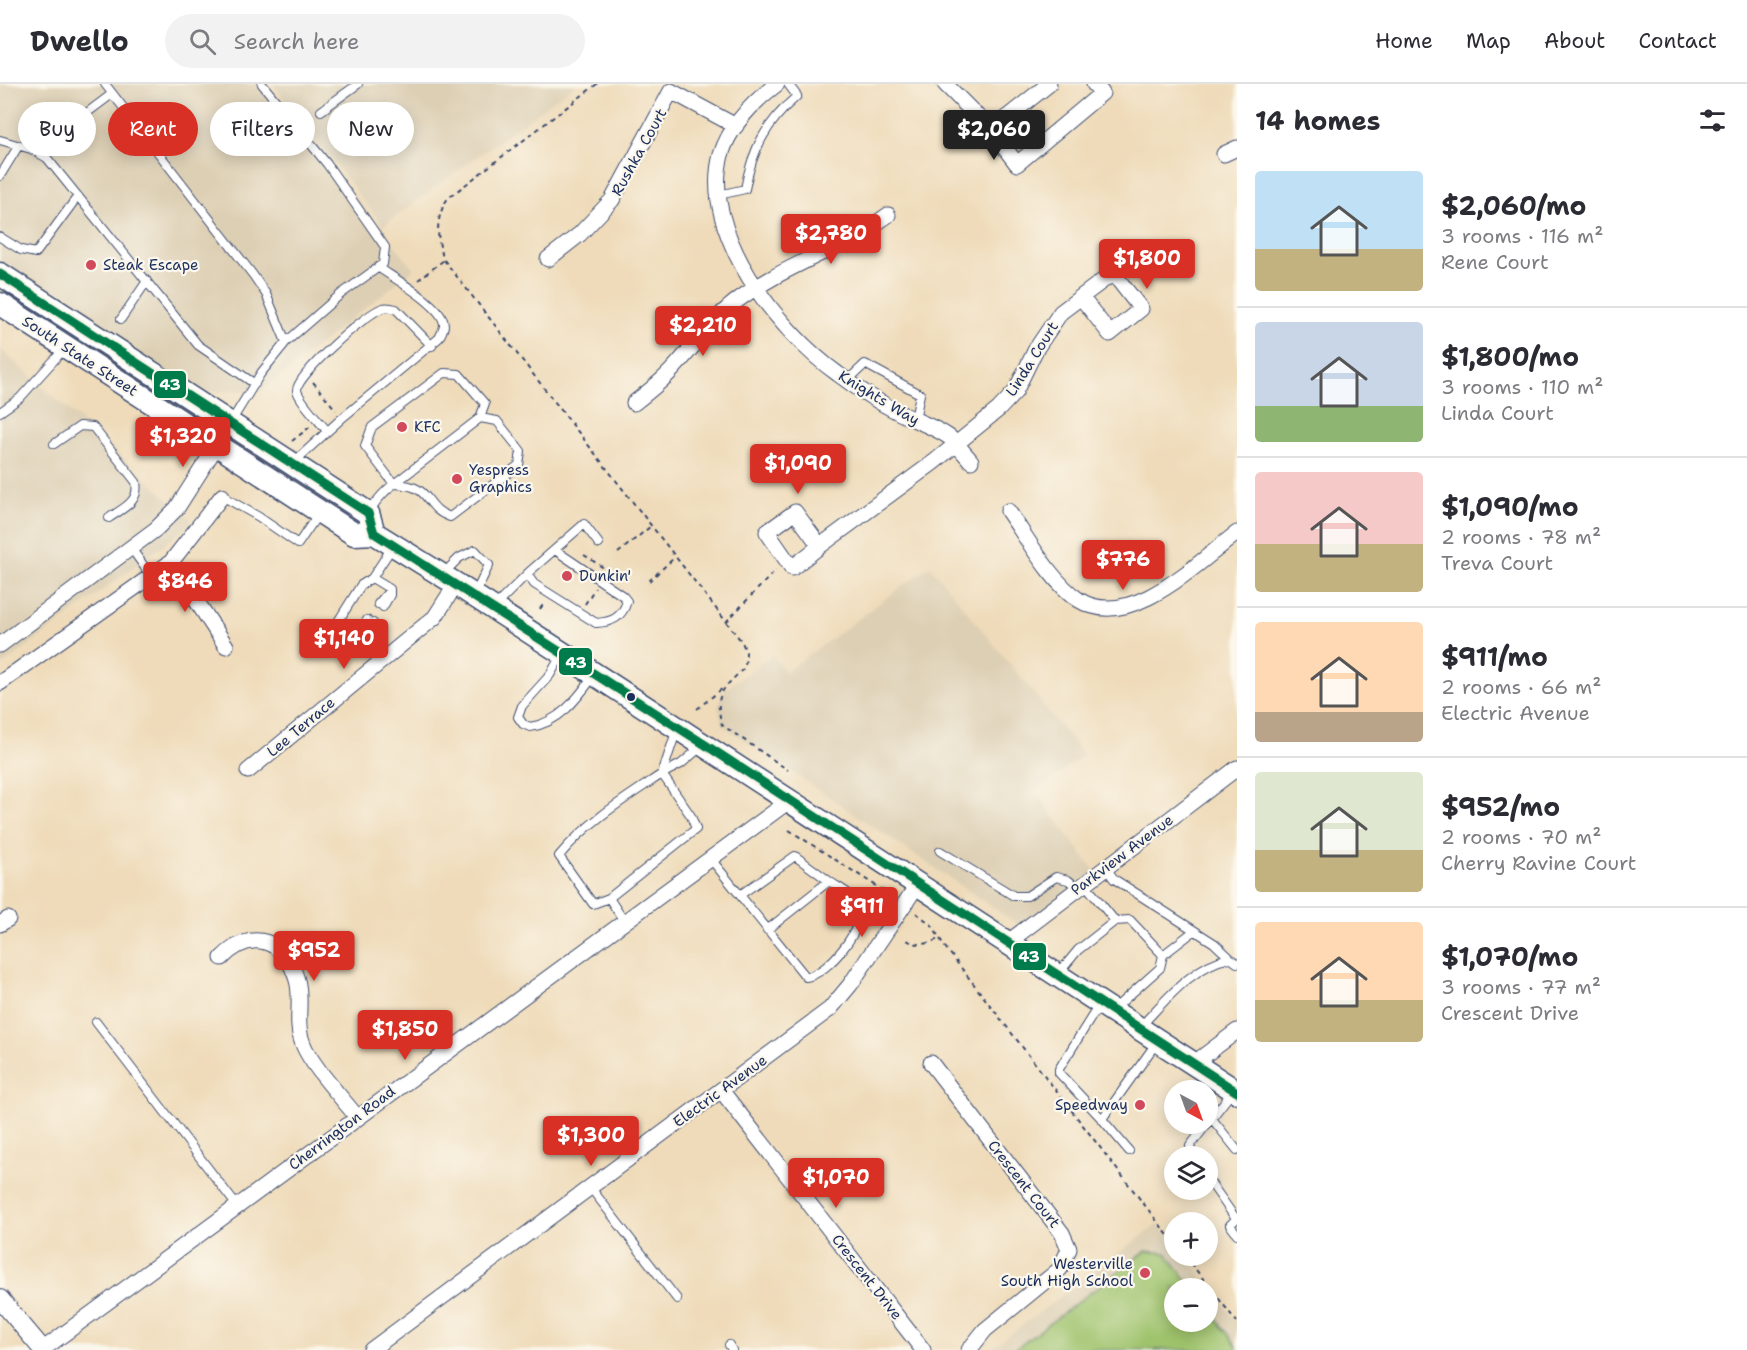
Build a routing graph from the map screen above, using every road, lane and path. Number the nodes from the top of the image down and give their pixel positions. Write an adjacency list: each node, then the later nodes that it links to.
1 (105, 84): 10 (lane)
2 (262, 84): 26 (lane)
3 (358, 84): 12 (lane)
4 (597, 84): 25 (path)
5 (777, 84): 13 (street, Knights Way)
6 (788, 84): 20 (lane)
7 (945, 84): 14 (street)
8 (1049, 84): 14 (street)
9 (1094, 84): 14 (street)
10 (112, 94): 11 (lane); 34 (lane)
11 (96, 106)
12 (321, 111)
13 (736, 126): 20 (street, Knights Way); 24 (street, Rushka Court)
14 (991, 130)
15 (0, 140): 16 (lane)
16 (18, 145)
17 (18, 147): 19 (lane)
18 (44, 156): 21 (lane)
19 (0, 176)
20 (719, 195): 30 (street, Knights Way)
21 (78, 196): 23 (lane); 28 (lane)
22 (888, 214): 30 (street)
23 (0, 237)
24 (548, 259)
25 (444, 260): 29 (path); 60 (path)
26 (378, 267): 34 (lane); 35 (lane)
27 (0, 274): 45 (main road, South State Street)
28 (147, 281): 33 (lane); 39 (lane)
29 (414, 283)
30 (756, 288): 38 (street, Knights Way); 40 (street)
31 (1081, 297): 48 (street, Linda Court)
32 (0, 304): 36 (main road, South State Street)
33 (121, 320)
34 (286, 342): 39 (lane)
35 (432, 346): 37 (lane); 46 (lane)
36 (71, 350): 41 (lane); 45 (main road); 49 (main road, South State Street)
37 (307, 374): 44 (lane); 44 (path)
38 (847, 381): 43 (street, Knights Way); 43 (lane)
39 (255, 384): 45 (lane)
40 (634, 403)
41 (0, 412)
42 (480, 418): 52 (lane); 52 (lane); 52 (lane)
43 (915, 420): 48 (street, Knights Way)
44 (319, 421): 46 (lane); 50 (path)
45 (231, 424): 49 (lane); 50 (main road, South State Street)
46 (327, 431): 50 (lane)
47 (54, 444): 58 (lane)
48 (956, 444): 51 (street, Knights Way); 64 (street, Linda Court)
49 (217, 445): 53 (main road); 55 (main road, South State Street); 65 (street)
50 (291, 454): 53 (main road, South State Street)
51 (971, 461)
52 (394, 484): 59 (lane)
53 (333, 491): 59 (main road, South State Street)
54 (222, 496): 57 (lane); 71 (street)
55 (296, 496): 57 (main road, South State Street); 59 (main road)
56 (1008, 511): 61 (street)
57 (320, 512): 59 (main road, South State Street)
58 (109, 518)
59 (363, 525): 63 (main road, South State Street)
60 (651, 526): 68 (path); 69 (path)
61 (1237, 533)
62 (598, 544): 66 (lane)
63 (394, 545): 76 (lane); 79 (main road, South State Street)
64 (820, 546): 70 (street, Linda Court); 70 (street)
65 (131, 548): 75 (lane); 87 (street)
66 (555, 550): 73 (lane); 73 (lane)
67 (578, 551): 72 (path)
68 (618, 553)
69 (675, 557): 77 (path); 86 (path)
70 (786, 560): 86 (path)
71 (171, 562): 75 (street); 88 (street)
72 (607, 570)
73 (527, 574): 83 (lane)
74 (771, 574): 86 (path)
75 (151, 577): 91 (street)
76 (372, 578): 81 (lane); 85 (lane)
77 (649, 581)
78 (598, 584): 82 (path)
79 (457, 585): 79 (lane); 83 (main road, South State Street); 98 (street, Lee Terrace)
80 (546, 600): 84 (path)
81 (381, 605)
82 (583, 606)
83 (493, 608): 89 (main road, South State Street)
84 (540, 609)
85 (370, 621)
86 (726, 622): 92 (path)
87 (0, 645)
88 (226, 646)
89 (562, 653): 90 (main road, South State Street); 90 (lane)
90 (595, 674): 94 (main road, South State Street)
91 (0, 683)
92 (725, 686): 93 (path); 97 (path)
93 (697, 709)
94 (678, 727): 95 (main road, South State Street); 99 (lane)
95 (704, 744): 99 (lane); 100 (main road, South State Street)
96 (1237, 768): 104 (street, Parkview Avenue)
97 (788, 770)
98 (248, 771)
99 (662, 774): 110 (lane); 110 (lane)
100 (789, 801): 103 (street, Cherrington Road); 106 (main road, South State Street)
101 (789, 830): 108 (path)
102 (940, 851): 107 (lane)
103 (710, 858): 109 (lane); 111 (street, Cherrington Road)
104 (1105, 867): 107 (street, Parkview Avenue); 115 (lane)
105 (829, 881): 109 (lane); 114 (lane); 114 (lane)
106 (918, 884): 118 (main road, South State Street); 130 (street, Electric Avenue)
107 (1081, 885): 112 (lane); 118 (street, Parkview Avenue)
108 (887, 893)
109 (740, 895): 114 (lane)
110 (609, 898): 111 (lane)
111 (624, 921): 133 (street, Cherrington Road)
112 (1115, 921): 119 (lane); 122 (lane)
113 (931, 924): 116 (path)
114 (767, 930)
115 (1194, 931): 119 (lane); 121 (lane)
116 (940, 938): 117 (path); 144 (path)
117 (907, 940)
118 (1007, 943): 122 (main road, South State Street)
119 (1163, 955): 123 (lane)
120 (222, 958): 133 (street)
121 (1234, 960): 125 (lane)
122 (1057, 976): 123 (main road, South State Street)
123 (1106, 1007): 125 (main road, South State Street); 134 (lane)
124 (96, 1022): 142 (lane)
125 (1138, 1029): 127 (main road, South State Street)
126 (1237, 1031): 129 (street)
127 (1158, 1041): 129 (main road, South State Street); 134 (lane)
128 (931, 1063): 153 (street, Crescent Court)
129 (1194, 1064): 131 (main road, South State Street)
130 (721, 1090): 140 (street, Electric Avenue); 152 (street, Crescent Drive)
131 (1235, 1091): 132 (lane)
132 (1218, 1113)
133 (357, 1118): 142 (street, Cherrington Road)
134 (1102, 1119): 139 (lane)
135 (1218, 1126): 138 (lane)
136 (1201, 1134): 137 (lane)
137 (1191, 1146)
138 (1237, 1150)
139 (1129, 1151)
140 (590, 1187): 148 (lane); 151 (street, Electric Avenue)
141 (1218, 1193): 143 (lane)
142 (237, 1206): 150 (street, Cherrington Road)
143 (1236, 1218): 145 (lane)
144 (1164, 1230)
145 (1237, 1234)
146 (1193, 1266): 149 (path)
147 (0, 1299): 150 (street)
148 (677, 1299)
149 (1237, 1322)
150 (42, 1350)
151 (371, 1350)
152 (923, 1350)
153 (969, 1350)

